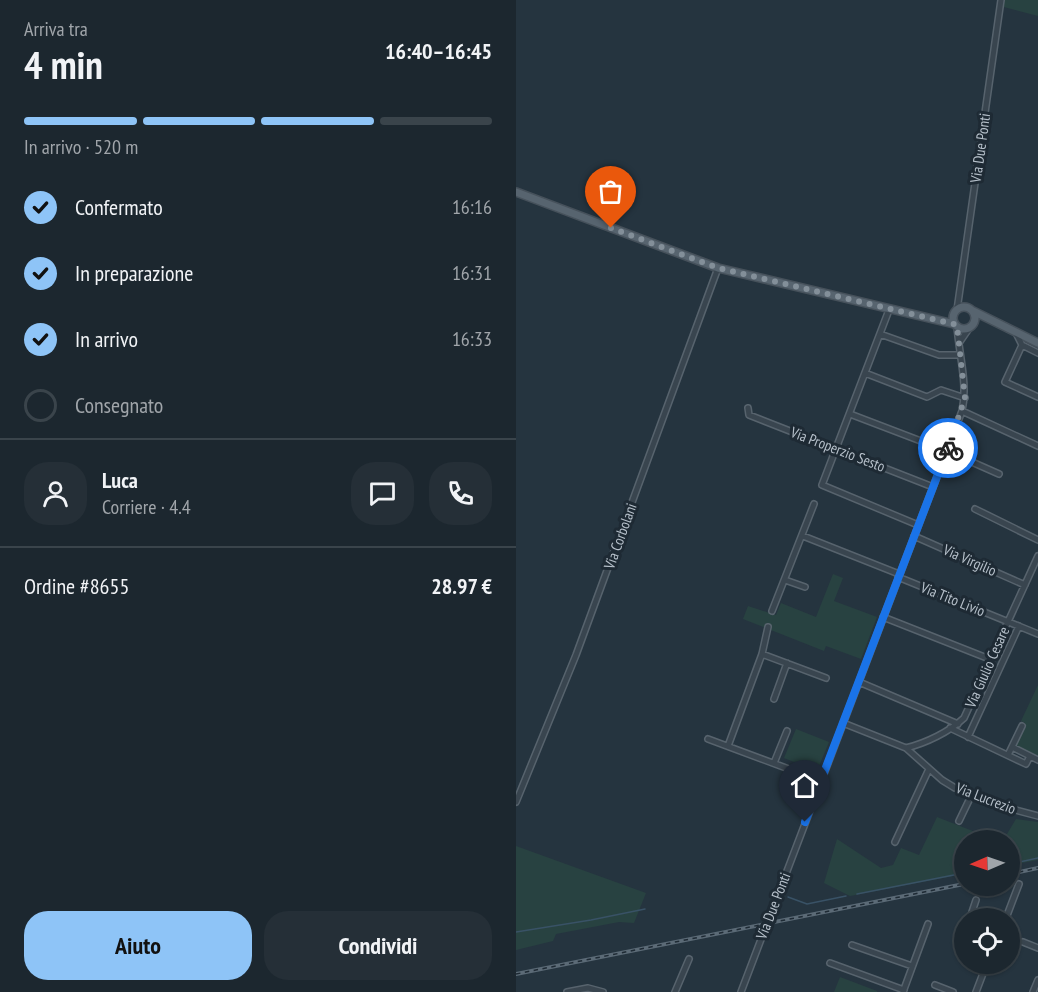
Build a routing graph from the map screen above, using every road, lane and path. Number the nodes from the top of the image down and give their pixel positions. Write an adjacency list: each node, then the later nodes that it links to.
1 (1001, 0): 6 (street, Via Due Ponti)
2 (516, 192): 3 (main road)
3 (718, 268): 4 (main road); 68 (street, Via Corbolani)
4 (889, 310): 7 (main road); 12 (street)
5 (973, 311): 6 (main road); 8 (main road); 10 (main road)
6 (958, 312): 7 (main road); 9 (main road)
7 (944, 322): 9 (main road)
8 (996, 324): 10 (main road); 11 (main road)
9 (955, 325): 10 (main road); 15 (street, Via Due Ponti)
10 (972, 326): 15 (street)
11 (1016, 333): 13 (main road); 14 (street)
12 (879, 334): 15 (street); 17 (street)
13 (1038, 343)
14 (1022, 345): 16 (street); 18 (street)
15 (958, 351): 19 (street, Via Due Ponti)
16 (1038, 353)
17 (865, 373): 19 (street); 22 (street)
18 (1038, 397)
19 (965, 398): 21 (street, Via Due Ponti)
20 (748, 408): 24 (street, Via Properzio Sesto)
21 (962, 411): 23 (street); 25 (street, Via Due Ponti)
22 (850, 414): 24 (street); 25 (street)
23 (1038, 446)
24 (836, 448): 27 (street, Via Properzio Sesto); 30 (street)
25 (947, 450): 26 (street); 27 (street, Via Due Ponti)
26 (999, 474)
27 (933, 487): 30 (street, Via Due Ponti)
28 (814, 504): 31 (street)
29 (975, 509): 33 (street)
30 (918, 525): 32 (street, Via Due Ponti)
31 (803, 536): 35 (street, Via Tito Livio); 36 (street)
32 (914, 536): 35 (street, Via Due Ponti); 37 (street, Via Virgilio)
33 (1038, 540)
34 (1038, 556): 37 (street, Via Giulio Cesare)
35 (899, 575): 40 (street, Via Due Ponti); 41 (street, Via Tito Livio)
36 (785, 579): 38 (street); 39 (street)
37 (1025, 585): 41 (street, Via Giulio Cesare)
38 (805, 587)
39 (772, 611)
40 (883, 617): 46 (street); 49 (street, Via Due Ponti)
41 (1008, 621): 42 (street, Via Tito Livio); 46 (street, Via Giulio Cesare)
42 (1019, 626): 44 (street, Via Tito Livio); 56 (street, Via Giulio Cesare)
43 (768, 627): 45 (street)
44 (1038, 634)
45 (762, 654): 47 (street); 58 (street)
46 (992, 660): 52 (street, Via Giulio Cesare)
47 (787, 663): 48 (street); 50 (street)
48 (826, 678)
49 (859, 682): 51 (street, Via Due Ponti); 52 (street)
50 (774, 699)
51 (843, 723): 60 (street, Via Lucrezio); 66 (street, Via Due Ponti)
52 (958, 723): 54 (street, Via Giulio Cesare)
53 (1022, 726): 59 (street)
54 (950, 728): 56 (street); 60 (street, Via Giulio Cesare)
55 (787, 731): 64 (street)
56 (968, 736): 61 (street)
57 (708, 739): 58 (street)
58 (728, 746): 64 (street)
59 (1012, 747): 61 (street); 62 (street)
60 (906, 748): 65 (street, Via Lucrezio)
61 (1008, 755): 62 (street)
62 (1030, 756): 63 (street)
63 (1038, 760)
64 (774, 763): 66 (street)
65 (929, 769): 67 (street, Via Lucrezio); 71 (street)
66 (821, 781): 88 (street, Via Due Ponti)
67 (972, 794): 69 (street, Via Lucrezio); 70 (street)
68 (516, 802)
69 (1038, 816)
70 (959, 821)
71 (895, 842)
72 (976, 900): 73 (street)
73 (973, 908)
74 (928, 924): 80 (street)
75 (1023, 942): 77 (street)
76 (852, 945): 80 (street)
77 (1038, 948)
78 (689, 960): 87 (street)
79 (830, 963): 84 (street)
80 (912, 966): 84 (street)
81 (983, 974): 90 (street)
82 (1038, 980): 91 (street)
83 (934, 985): 89 (street)
84 (903, 991)
85 (567, 992): 86 (street)
86 (603, 992)
87 (675, 992)
88 (741, 992)
89 (953, 992)
90 (976, 992)
91 (1033, 992)

